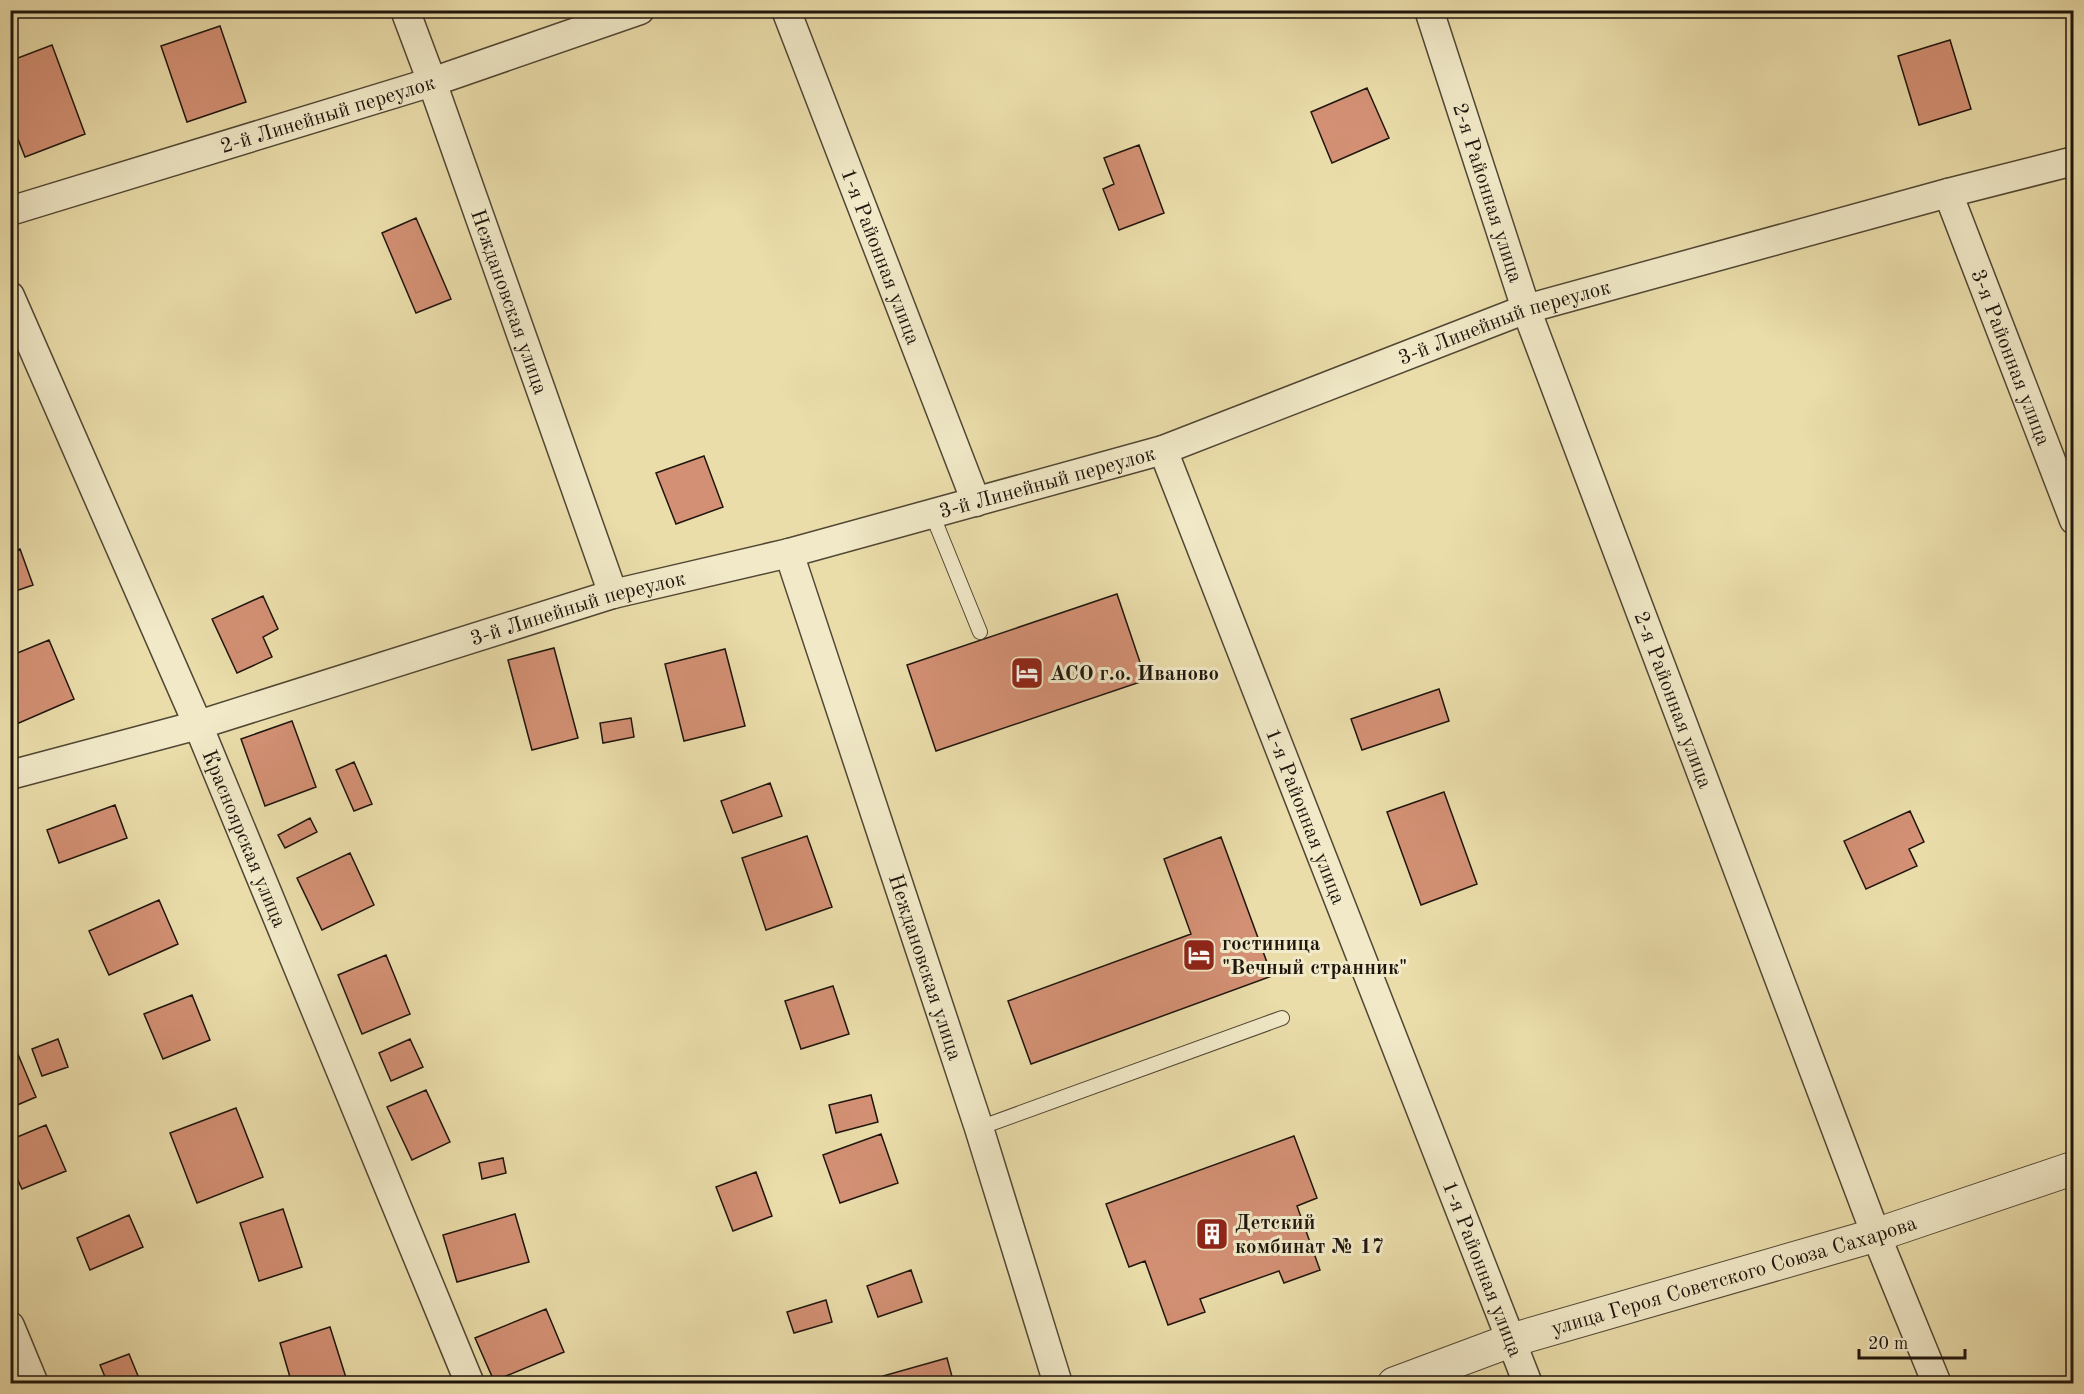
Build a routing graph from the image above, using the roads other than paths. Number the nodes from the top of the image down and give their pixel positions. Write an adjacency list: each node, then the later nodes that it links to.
1 (405, 10): 5 (street, Неждановская улица)
2 (640, 10): 5 (street, 2-й Линейный переулок)
3 (786, 10): 12 (street, 1-я Районная улица)
4 (1429, 10): 10 (street, 2-я Районная улица)
5 (432, 82): 8 (street, 2-й Линейный переулок); 16 (street, Неждановская улица)
6 (2073, 161): 7 (street, 3-й Линейный переулок)
7 (1948, 193): 10 (street, 3-й Линейный переулок); 14 (street, 3-я Районная улица)
8 (10, 211)
9 (10, 296): 18 (street, Красноярская улица)
10 (1526, 309): 11 (street, 3-й Линейный переулок); 23 (street, 2-я Районная улица)
11 (1163, 450): 12 (street, 3-й Линейный переулок); 25 (street, 1-я Районная улица)
12 (976, 501): 13 (street, 3-й Линейный переулок)
13 (932, 514): 15 (street, 3-й Линейный переулок); 17 (lane)
14 (2073, 520)
15 (789, 553): 16 (street, 3-й Линейный переулок); 21 (street, Неждановская улица)
16 (613, 594): 18 (street, 3-й Линейный переулок)
17 (980, 632)
18 (198, 725): 19 (street, 3-й Линейный переулок); 27 (street, Красноярская улица)
19 (10, 775)
20 (1282, 1018): 21 (lane)
21 (979, 1128): 28 (street, Неждановская улица)
22 (2073, 1168): 23 (street, улица Героя Советского Союза Сахарова)
23 (1876, 1235): 25 (street, улица Героя Советского Союза Сахарова); 31 (street, 2-я Районная улица)
24 (10, 1326): 26 (street)
25 (1512, 1340): 29 (street, улица Героя Советского Союза Сахарова); 30 (street, 1-я Районная улица)
26 (34, 1383)
27 (470, 1383)
28 (1058, 1383)
29 (1394, 1383)
30 (1528, 1383)
31 (1937, 1383)

